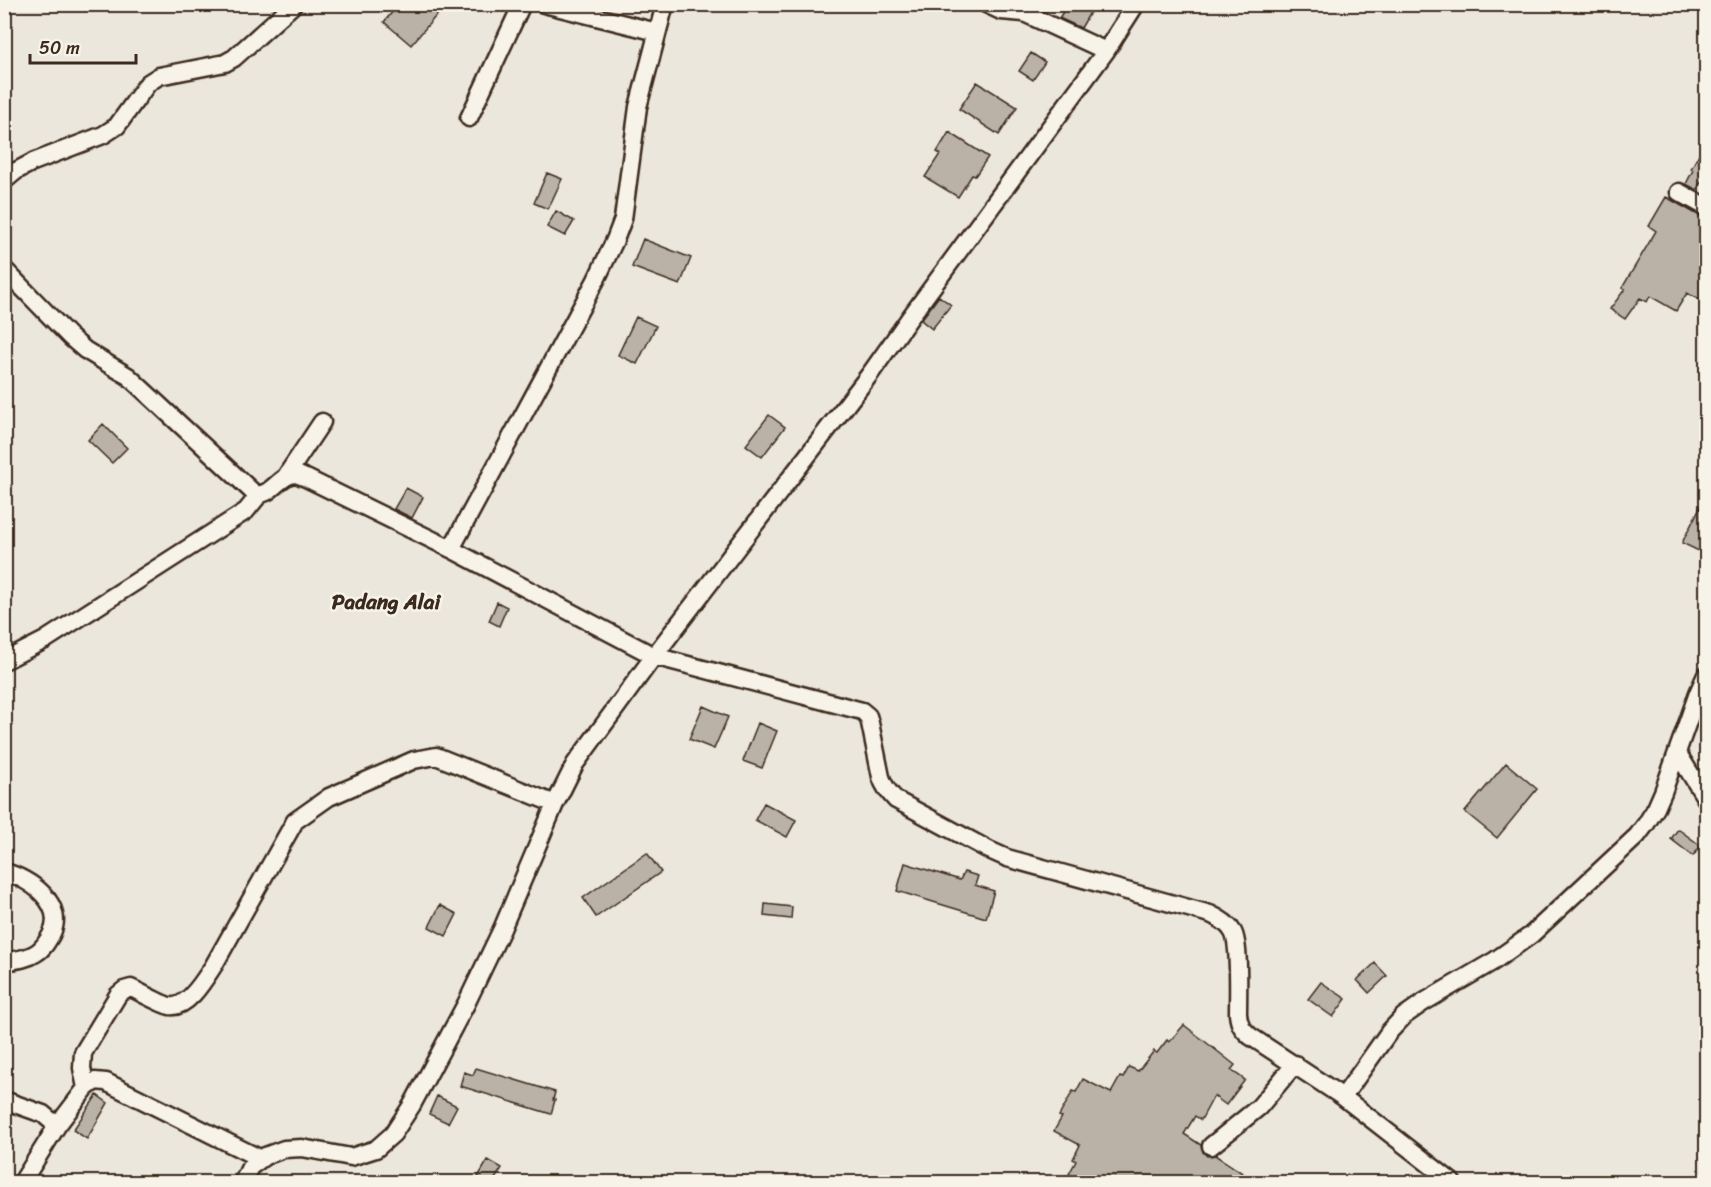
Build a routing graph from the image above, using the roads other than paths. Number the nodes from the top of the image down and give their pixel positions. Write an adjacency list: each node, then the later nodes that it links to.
1 (294, 4): 10 (street)
2 (522, 4): 9 (street)
3 (544, 4): 7 (street)
4 (664, 4): 7 (street)
5 (986, 4): 8 (street)
6 (1136, 4): 8 (street)
7 (657, 32): 17 (street)
8 (1106, 51): 18 (street)
9 (469, 118)
10 (4, 181)
11 (1679, 192): 12 (street)
12 (1707, 207)
13 (4, 269): 16 (street)
14 (322, 422): 15 (street)
15 (286, 476): 16 (street); 17 (street)
16 (259, 495): 19 (street)
17 (451, 549): 18 (street)
18 (654, 656): 23 (street); 26 (street)
19 (4, 661)
20 (1707, 675): 21 (street)
21 (1677, 752): 22 (street); 28 (street)
22 (1707, 799)
23 (555, 804): 27 (street); 32 (street)
24 (4, 872): 25 (street)
25 (4, 962)
26 (1295, 1064): 28 (street); 31 (street)
27 (86, 1088): 30 (street); 32 (street)
28 (1343, 1097): 35 (street)
29 (4, 1100): 30 (street)
30 (57, 1126): 33 (street)
31 (1211, 1146)
32 (261, 1159): 34 (street)
33 (22, 1182)
34 (243, 1182)
35 (1452, 1182)

